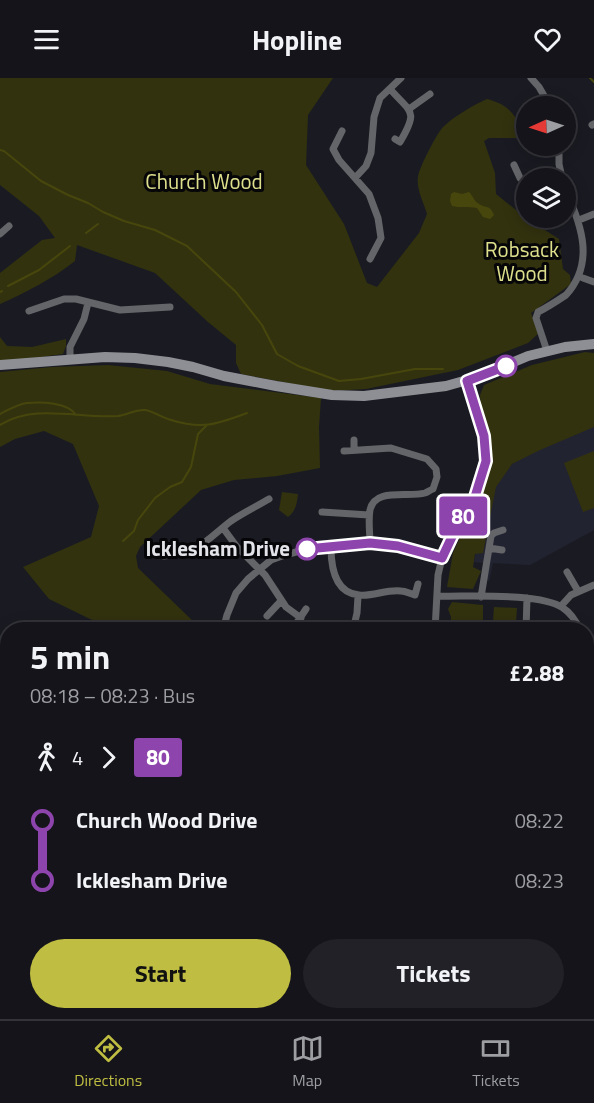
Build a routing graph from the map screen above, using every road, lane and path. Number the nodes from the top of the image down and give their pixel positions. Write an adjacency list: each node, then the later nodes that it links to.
1 (401, 78): 3 (street)
2 (531, 78): 5 (street)
3 (390, 89): 6 (street); 9 (street)
4 (430, 94): 6 (street)
5 (544, 96)
6 (409, 109): 8 (street)
7 (338, 135): 9 (street)
8 (395, 139)
9 (355, 178): 15 (street)
10 (576, 213): 12 (street)
11 (594, 214): 12 (street)
12 (579, 220): 16 (street)
13 (9, 226): 14 (street)
14 (0, 234)
15 (370, 259)
16 (583, 278): 17 (street); 22 (street)
17 (594, 282)
18 (88, 303): 19 (street); 20 (street); 23 (street)
19 (166, 306)
20 (30, 312)
21 (594, 344): 22 (street)
22 (547, 351): 25 (street)
23 (70, 359): 24 (street); 25 (street)
24 (0, 365)
25 (467, 381): 39 (street)
26 (354, 440): 27 (street)
27 (354, 450): 28 (street); 31 (street)
28 (344, 451)
29 (269, 499): 32 (street)
30 (322, 512): 31 (street)
31 (369, 515): 34 (street)
32 (223, 528): 38 (street); 40 (street)
33 (503, 530): 36 (street)
34 (370, 543): 35 (street); 39 (street)
35 (331, 547): 40 (street); 45 (street)
36 (489, 548): 37 (street); 47 (street)
37 (502, 550)
38 (164, 556)
39 (442, 558): 46 (street)
40 (259, 570): 49 (street); 54 (street)
41 (567, 572): 44 (street)
42 (418, 584): 45 (street)
43 (594, 585): 44 (street)
44 (578, 591): 50 (street)
45 (358, 596): 56 (street)
46 (437, 596): 47 (street); 57 (street)
47 (481, 597): 48 (street)
48 (527, 598): 50 (street); 58 (street)
49 (281, 601): 52 (street); 53 (street)
50 (561, 606): 59 (street)
51 (306, 609): 53 (street)
52 (267, 616)
53 (301, 618): 55 (street)
54 (225, 622)
55 (298, 622)
56 (355, 622)
57 (435, 622)
58 (526, 622)
59 (576, 622)

